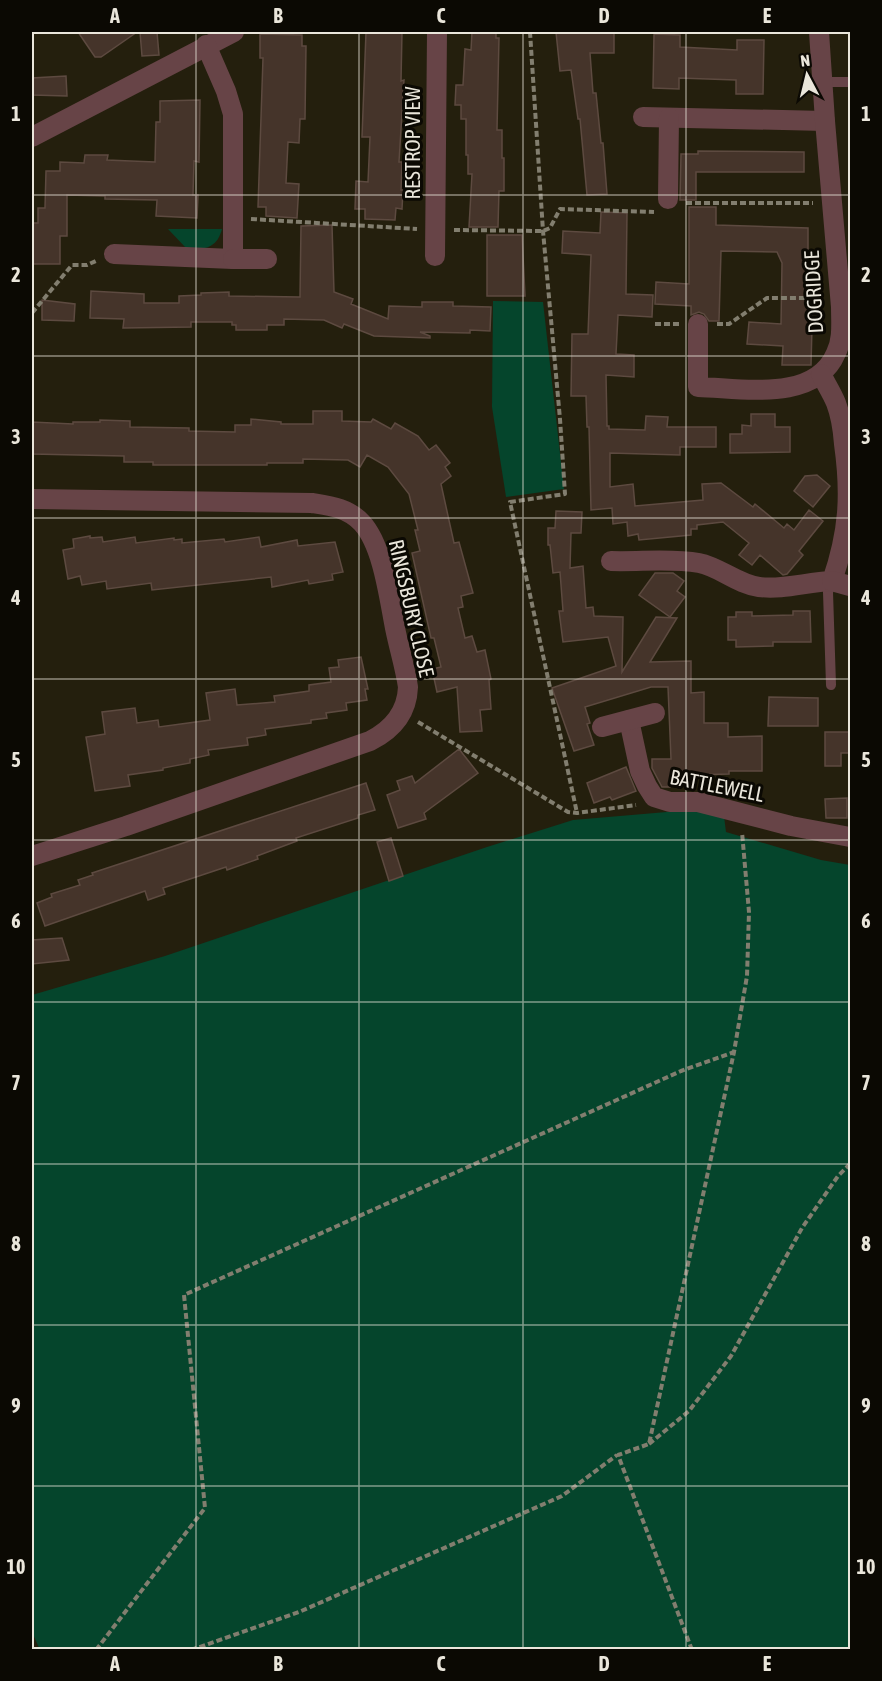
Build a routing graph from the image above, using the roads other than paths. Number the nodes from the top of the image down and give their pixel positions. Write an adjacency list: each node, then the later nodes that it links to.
1 (234, 32): 4 (street)
2 (437, 32): 13 (street, RESTROP VIEW)
3 (819, 32): 5 (street, DOGRIDGE)
4 (206, 45): 10 (street); 14 (street)
5 (822, 82): 6 (lane); 9 (street, DOGRIDGE)
6 (850, 82)
7 (643, 117): 8 (street)
8 (669, 118): 9 (street); 11 (street)
9 (825, 121): 17 (street, DOGRIDGE)
10 (32, 137)
11 (668, 201)
12 (114, 254): 14 (street)
13 (435, 256)
14 (233, 258): 15 (street)
15 (267, 259)
16 (698, 324): 17 (street)
17 (821, 374): 20 (street)
18 (32, 499): 26 (street, RINGSBURY CLOSE)
19 (611, 561): 20 (street)
20 (841, 584): 21 (lane)
21 (831, 685)
22 (655, 713): 23 (street)
23 (629, 720): 24 (street); 25 (street, BATTLEWELL)
24 (602, 727)
25 (850, 837)
26 (32, 856)

